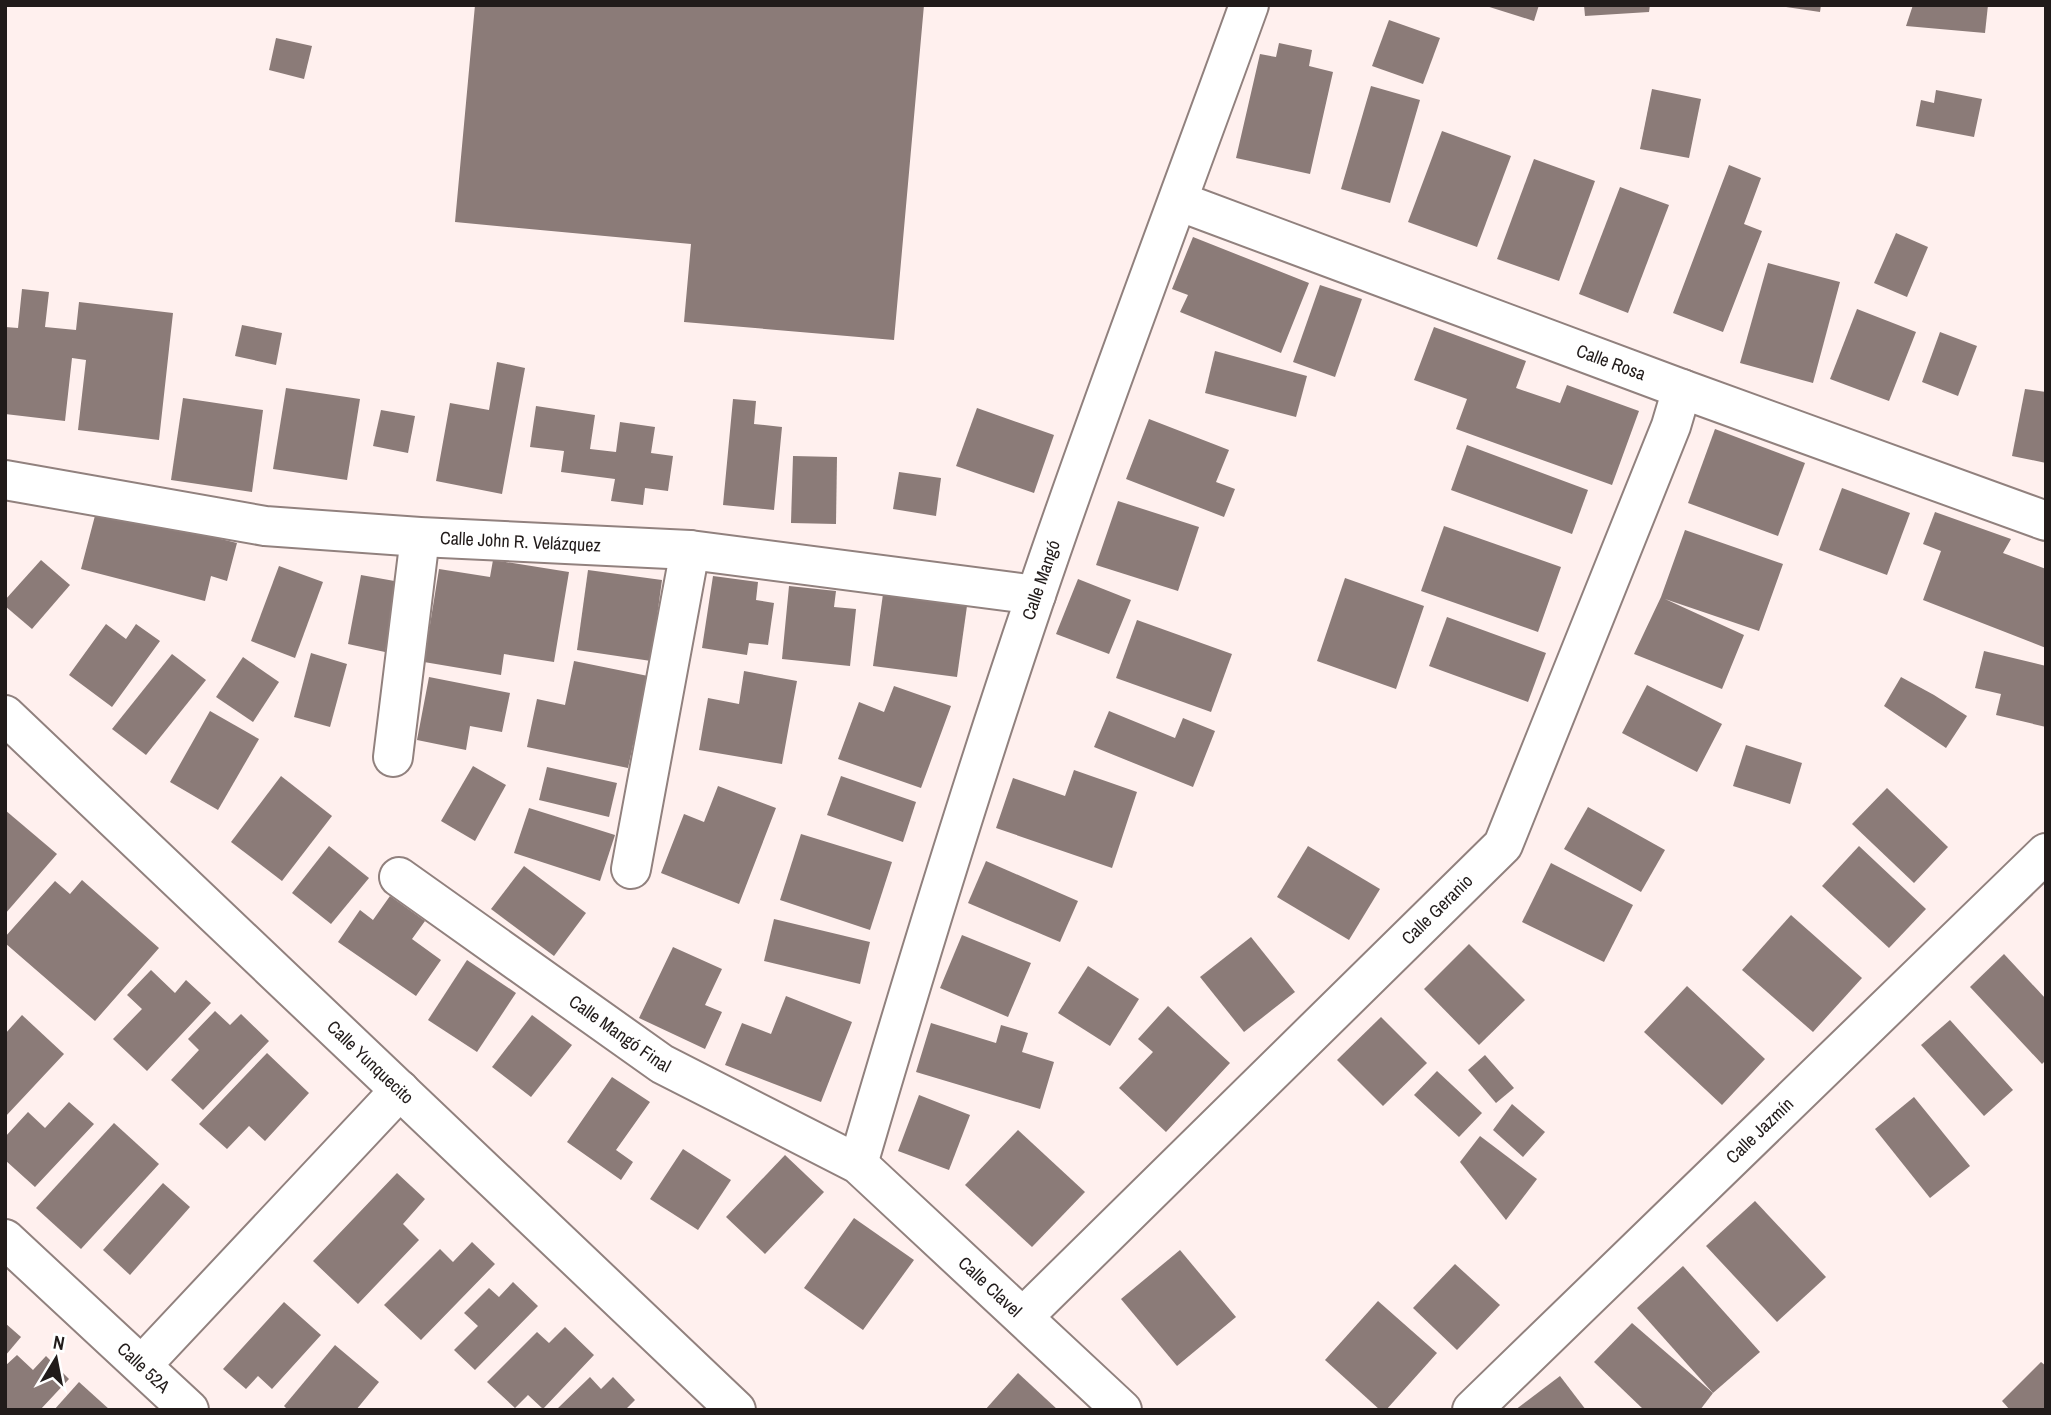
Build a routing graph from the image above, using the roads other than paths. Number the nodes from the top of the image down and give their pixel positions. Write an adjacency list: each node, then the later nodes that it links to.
1 (1249, 5): 2 (street, Calle Mangó)
2 (1178, 201): 3 (street, Calle Rosa); 8 (street, Calle Mangó)
3 (1682, 390): 5 (street, Calle Rosa); 17 (street, Calle Geranio)
4 (5, 480): 6 (street, Calle John R. Velázquez)
5 (2046, 521)
6 (421, 537): 7 (street, Calle John R. Velázquez); 10 (street)
7 (690, 550): 8 (street, Calle John R. Velázquez); 12 (street)
8 (1036, 595): 15 (street, Calle Mangó)
9 (5, 715): 14 (street, Calle Yunquecito)
10 (393, 757)
11 (2046, 853): 22 (street, Calle Jazmín)
12 (631, 869)
13 (399, 877): 15 (street, Calle Mangó Final)
14 (400, 1090): 18 (street); 20 (street, Calle Yunquecito)
15 (858, 1164): 17 (street, Calle Clavel)
16 (5, 1239): 18 (street, Calle 52A)
17 (1023, 1317): 21 (street, Calle Clavel)
18 (142, 1366): 19 (street, Calle 52A)
19 (189, 1410)
20 (736, 1410)
21 (1122, 1410)
22 (1472, 1410)

